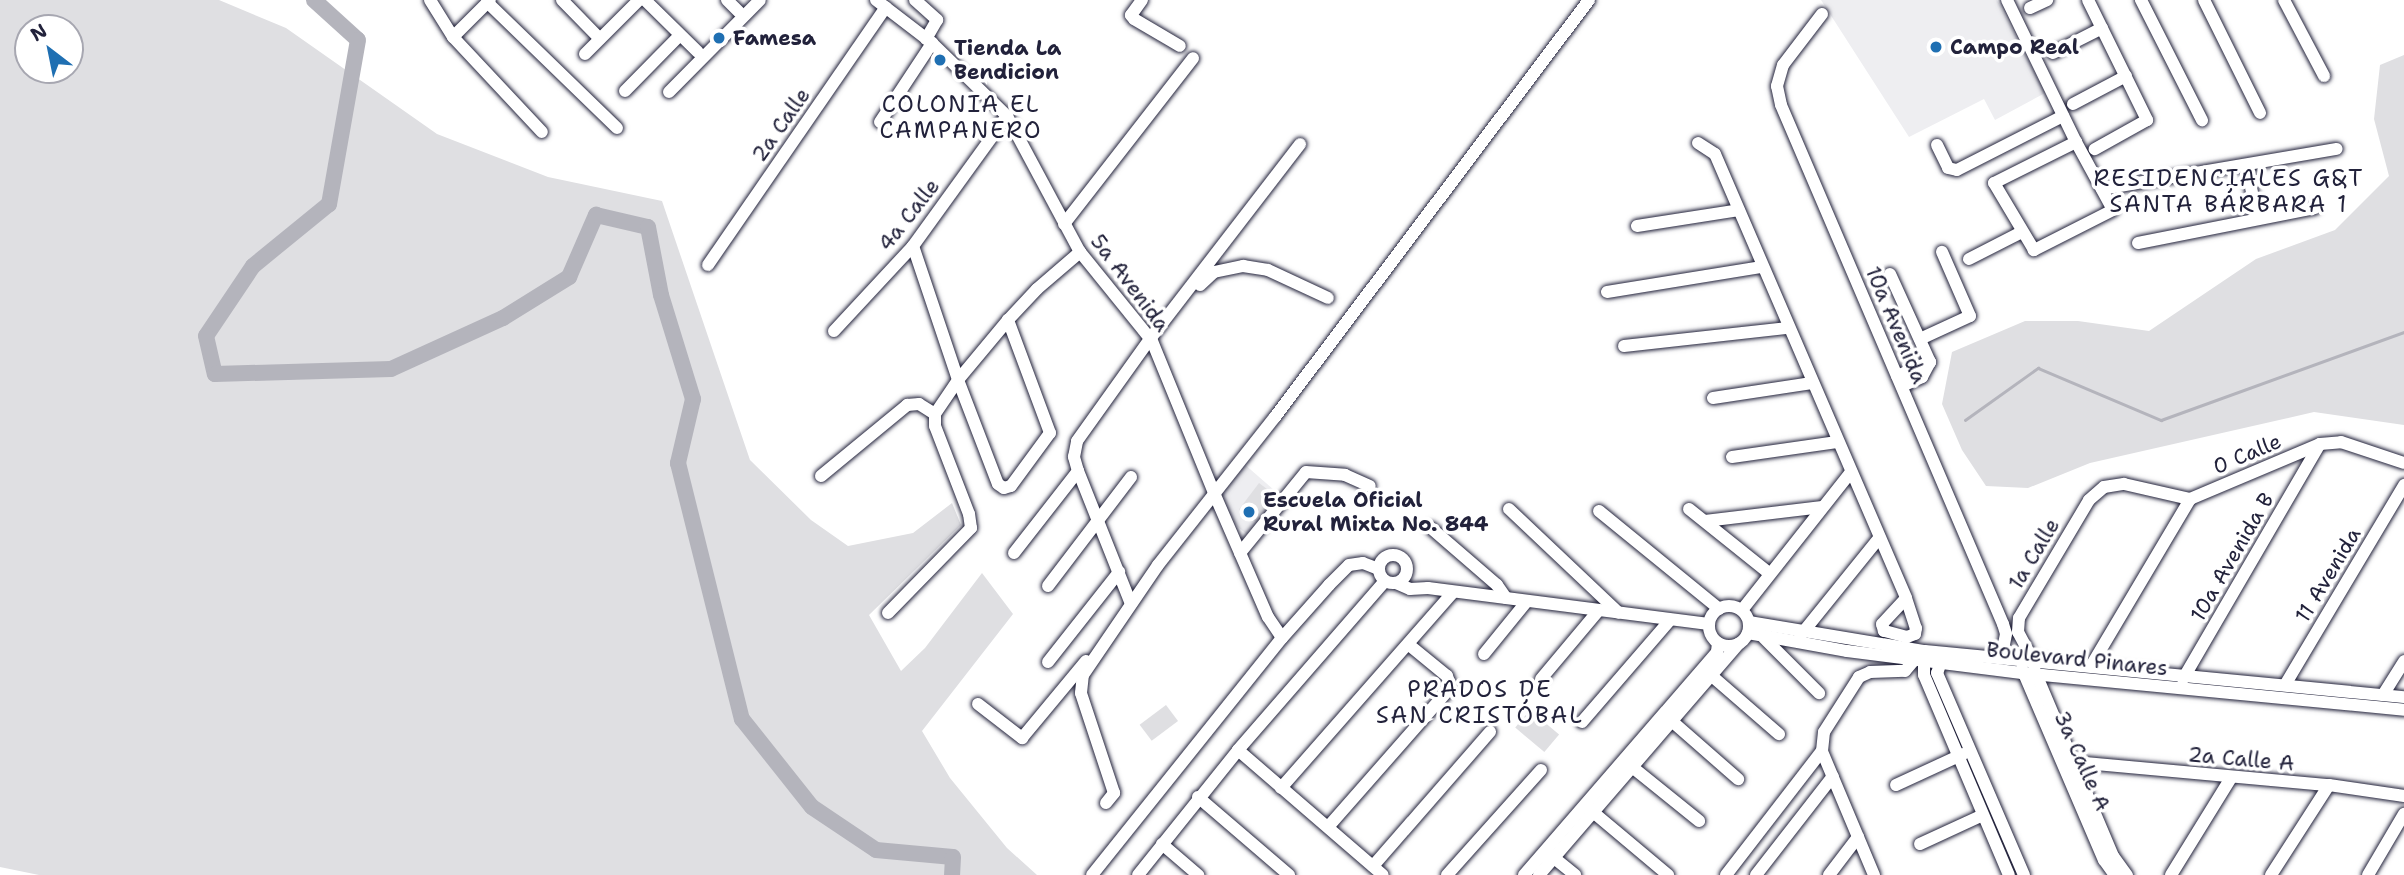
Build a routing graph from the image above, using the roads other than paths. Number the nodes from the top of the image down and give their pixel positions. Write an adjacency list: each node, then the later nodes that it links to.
1 (430, 0): 23 (street)
2 (562, 0): 24 (street)
3 (639, 0): 24 (street)
4 (645, 0): 22 (street)
5 (727, 0): 19 (street)
6 (760, 0): 34 (street)
7 (915, 0): 25 (street)
8 (1142, 0): 26 (street)
9 (1589, 0): 88 (street)
10 (2007, 0): 38 (street)
11 (2047, 0): 18 (street)
12 (2088, 0): 21 (street)
13 (2141, 0): 39 (street)
14 (2204, 0): 36 (street)
15 (2284, 0): 32 (street)
16 (489, 1): 23 (street); 41 (street)
17 (881, 4): 25 (street, 5a Avenida); 62 (street, 2a Calle)
18 (2030, 8)
19 (740, 12)
20 (1822, 14): 74 (street, 10a Avenida)
21 (2102, 28): 28 (street); 31 (street)
22 (680, 35): 27 (street); 33 (street)
23 (453, 37): 42 (street)
24 (600, 39): 29 (street)
25 (929, 41): 37 (street, 5a Avenida); 40 (street)
26 (1180, 46)
27 (698, 52)
28 (2053, 53)
29 (585, 54)
30 (1193, 58): 54 (street)
31 (2126, 76): 35 (street); 47 (street)
32 (2324, 76)
33 (625, 91)
34 (669, 92)
35 (2073, 104)
36 (2260, 113)
37 (1007, 116): 54 (street, 5a Avenida); 58 (street, 4a Calle)
38 (2063, 116): 43 (street); 46 (street)
39 (2202, 120)
40 (880, 122)
41 (617, 128)
42 (542, 132)
43 (2076, 142): 50 (street); 56 (street)
44 (1698, 143): 52 (street)
45 (1300, 144): 71 (street)
46 (1937, 145)
47 (2095, 149)
48 (2337, 149): 49 (street)
49 (2247, 166): 50 (street); 53 (street)
50 (2102, 189): 56 (street)
51 (2315, 208): 53 (street)
52 (1739, 210): 55 (street); 63 (street)
53 (2257, 219): 57 (street)
54 (1064, 224): 59 (street, 5a Avenida)
55 (1637, 226)
56 (2022, 232): 61 (street)
57 (2138, 243)
58 (913, 246): 69 (street, 4a Calle); 73 (street)
59 (1080, 252): 67 (street); 71 (street, 5a Avenida)
60 (1942, 252): 70 (street)
61 (1969, 259)
62 (708, 265)
63 (1762, 267): 65 (street); 68 (street)
64 (1890, 274): 70 (street)
65 (1607, 292)
66 (1328, 298): 71 (street)
67 (1009, 320): 73 (street); 73 (street)
68 (1788, 328): 72 (street); 75 (street)
69 (834, 331)
70 (1920, 339): 74 (street)
71 (1151, 340): 82 (street); 88 (street, 5a Avenida)
72 (1624, 346)
73 (958, 380): 77 (street)
74 (1899, 381): 129 (street, 10a Avenida)
75 (1812, 383): 76 (street); 78 (street)
76 (1713, 398)
77 (935, 415): 84 (street); 114 (street)
78 (1837, 442): 80 (street); 83 (street)
79 (2320, 444): 81 (street, 0 Calle); 89 (street, 0 Calle); 135 (street, 10a Avenida B)
80 (1732, 457)
81 (2404, 463)
82 (1077, 471): 94 (street); 98 (street)
83 (1851, 472): 90 (street); 97 (street)
84 (821, 477)
85 (1131, 477): 94 (street)
86 (2404, 485): 137 (street, 11 Avenida)
87 (1370, 486): 99 (street)
88 (1214, 494): 99 (street, 5a Avenida); 110 (street)
89 (2190, 499): 132 (street, 1a Calle); 133 (street)
90 (1822, 507): 95 (street); 102 (street)
91 (1508, 509): 115 (street)
92 (1689, 509): 95 (street)
93 (1599, 511): 111 (street)
94 (1098, 519): 100 (street); 104 (street)
95 (1705, 521): 102 (street)
96 (1432, 528): 107 (street)
97 (1879, 538): 108 (street); 118 (street)
98 (1014, 553)
99 (1240, 553): 120 (street, 5a Avenida)
100 (1119, 572): 110 (street); 131 (street)
101 (1407, 572): 103 (street); 103 (street); 105 (street)
102 (1769, 573): 112 (street)
103 (1385, 574): 105 (street); 120 (street); 148 (street)
104 (1048, 586)
105 (1428, 588): 106 (street)
106 (1453, 592): 107 (street); 124 (street)
107 (1506, 598): 109 (street)
108 (1906, 598)
109 (1527, 601): 113 (street); 126 (street)
110 (1131, 604): 125 (street)
111 (1719, 609): 112 (street); 117 (street)
112 (1742, 610): 119 (street)
113 (1598, 611): 115 (street); 136 (street)
114 (888, 613)
115 (1619, 613): 116 (street)
116 (1670, 620): 117 (street); 145 (street)
117 (1709, 624): 122 (street)
118 (1802, 630): 119 (street, Boulevard Pinares); 123 (street); 127 (street, Boulevard Pinares)
119 (1745, 633): 121 (street, Boulevard Pinares); 122 (street); 134 (street)
120 (1282, 638): 177 (street)
121 (1765, 638): 123 (street, Boulevard Pinares); 139 (street)
122 (1718, 643): 134 (street)
123 (1797, 643): 127 (street, Boulevard Pinares)
124 (1408, 644): 160 (street); 168 (street)
125 (1105, 645): 142 (street); 163 (street)
126 (1484, 654)
127 (1919, 655): 128 (street, Boulevard Pinares); 149 (street); 151 (street)
128 (1942, 658): 129 (street, Boulevard Pinares); 132 (street, Boulevard Pinares); 150 (street)
129 (2001, 659): 132 (street, Boulevard Pinares)
130 (2404, 661): 140 (street)
131 (1048, 662)
132 (2027, 664): 133 (street, Boulevard Pinares); 138 (street, Boulevard Pinares); 152 (street, 3a Calle A); 192 (street, 3a Calle A)
133 (2091, 666): 135 (street, Boulevard Pinares)
134 (1706, 671): 144 (street); 147 (street)
135 (2185, 675): 137 (street, Boulevard Pinares); 138 (street, 10a Avenida B)
136 (1541, 680)
137 (2285, 685): 140 (street, Boulevard Pinares)
138 (2178, 689): 143 (street, Boulevard Pinares)
139 (1819, 693)
140 (2383, 695): 141 (street, Boulevard Pinares)
141 (2404, 697)
142 (978, 704)
143 (2404, 710)
144 (1667, 717): 153 (street); 157 (street)
145 (1582, 722)
146 (1490, 733): 175 (street)
147 (1779, 734)
148 (1238, 750): 160 (street); 162 (street)
149 (1822, 751): 155 (street); 173 (street)
150 (1970, 751): 151 (street); 176 (street)
151 (1957, 757): 158 (street); 166 (street)
152 (2074, 762): 156 (street, 2a Calle A); 193 (street, 3a Calle A)
153 (1627, 763): 164 (street); 167 (street)
154 (1541, 770): 181 (street)
155 (1833, 776): 169 (street); 187 (street)
156 (2231, 778): 159 (street, 2a Calle A); 194 (street)
157 (1738, 779)
158 (1896, 785)
159 (2329, 785): 161 (street, 2a Calle A); 195 (street)
160 (1281, 788): 168 (street)
161 (2404, 796)
162 (1198, 797): 170 (street); 180 (street)
163 (1106, 803)
164 (1589, 808): 172 (street); 185 (street)
165 (2404, 814): 196 (street)
166 (1983, 816): 171 (street); 191 (street)
167 (1699, 821)
168 (1328, 827): 175 (street)
169 (1858, 837): 174 (street); 188 (street)
170 (1162, 844): 178 (street); 179 (street)
171 (1920, 844)
172 (1549, 854): 182 (street); 183 (street); 184 (street)
173 (1737, 862): 186 (street); 187 (street)
174 (1868, 862): 189 (street); 190 (street)
175 (1378, 871)
176 (2023, 872): 191 (street)
177 (1092, 875)
178 (1138, 875)
179 (1198, 875)
180 (1289, 875)
181 (1447, 875)
182 (1524, 875)
183 (1539, 875)
184 (1575, 875)
185 (1668, 875)
186 (1726, 875)
187 (1756, 875)
188 (1829, 875)
189 (1859, 875)
190 (1874, 875)
191 (2009, 875)
192 (2115, 875)
193 (2127, 875)
194 (2171, 875)
195 (2271, 875)
196 (2368, 875)

